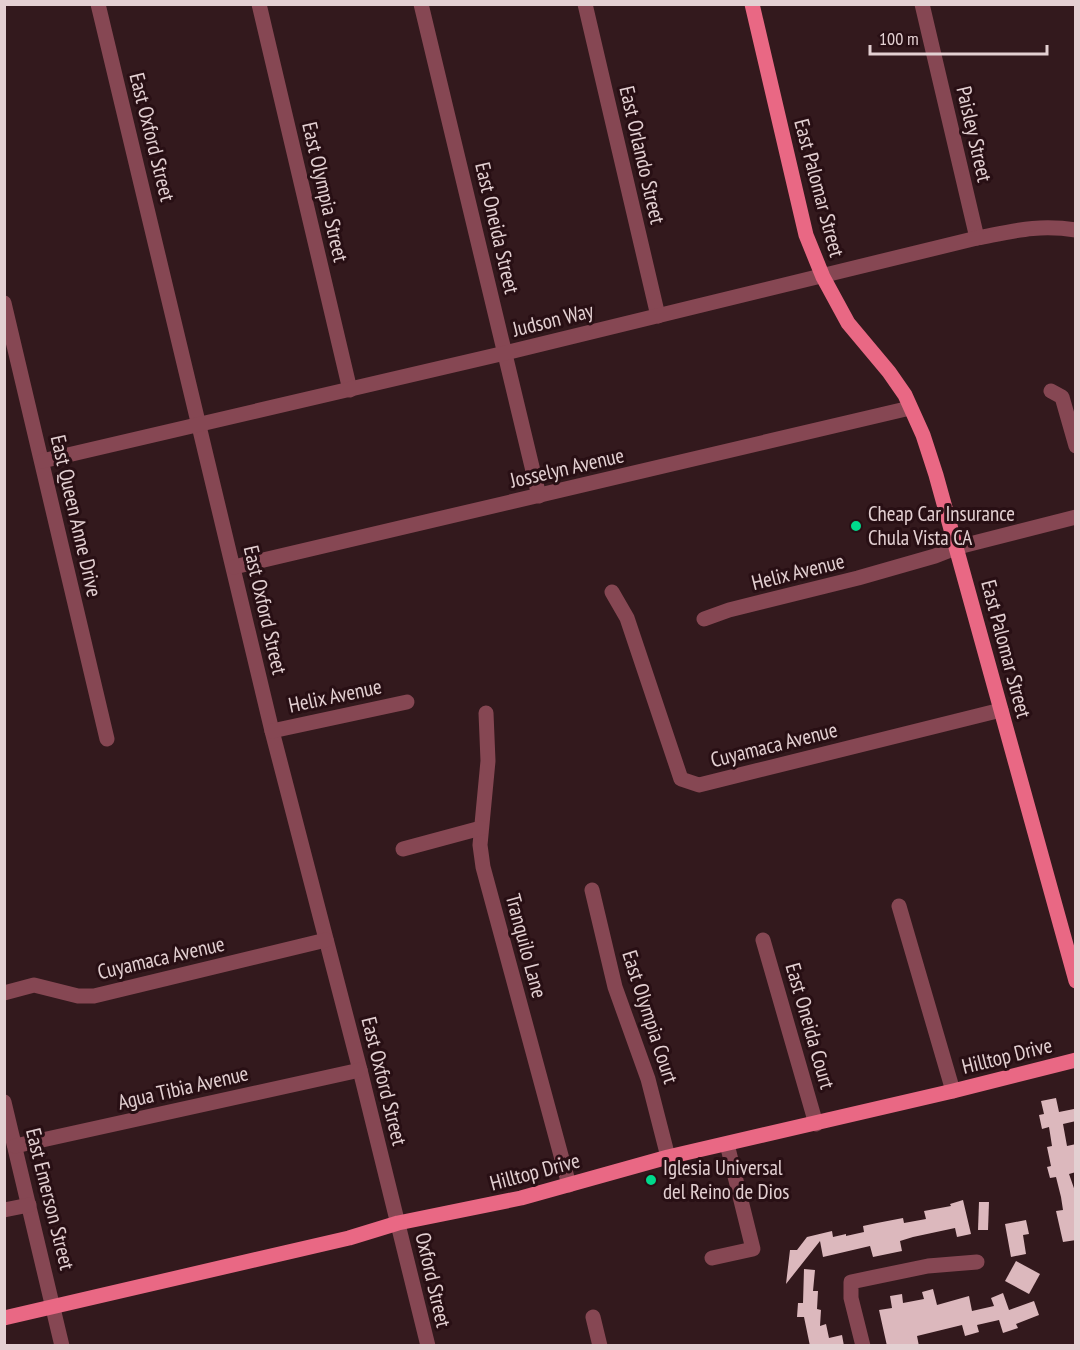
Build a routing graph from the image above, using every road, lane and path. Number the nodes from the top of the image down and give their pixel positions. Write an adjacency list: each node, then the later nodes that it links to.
1 (98, 4): 16 (street, East Oxford Street)
2 (259, 4): 13 (street, East Olympia Street)
3 (421, 4): 12 (street, East Oneida Street)
4 (585, 4): 11 (street, East Orlando Street)
5 (752, 4): 9 (main road, East Palomar Street)
6 (922, 4): 8 (street, Paisley Street)
7 (1076, 230): 8 (street, Judson Way)
8 (977, 238): 9 (street, Judson Way)
9 (823, 277): 11 (street, Judson Way); 15 (main road, East Palomar Street)
10 (4, 303): 18 (street, East Queen Anne Drive)
11 (658, 316): 12 (street, Judson Way)
12 (505, 353): 13 (street, Judson Way); 19 (street, East Oneida Street)
13 (350, 390): 16 (street, Judson Way)
14 (1051, 391): 17 (street)
15 (910, 408): 19 (street, Josselyn Avenue); 21 (main road, East Palomar Street)
16 (199, 425): 18 (street, Judson Way); 22 (street, East Oxford Street)
17 (1076, 446)
18 (42, 461): 29 (street, East Queen Anne Drive)
19 (539, 496): 22 (street, Josselyn Avenue)
20 (1076, 517): 21 (street, Helix Avenue)
21 (957, 548): 24 (street, Helix Avenue); 26 (main road, East Palomar Street)
22 (234, 567): 28 (street, East Oxford Street)
23 (612, 592): 26 (street, Cuyamaca Avenue)
24 (704, 619)
25 (407, 702): 28 (street, Helix Avenue)
26 (1001, 710): 36 (main road, East Palomar Street)
27 (486, 713): 30 (street, Tranquilo Lane)
28 (272, 731): 34 (street, East Oxford Street)
29 (107, 740)
30 (481, 828): 31 (street); 46 (street, Tranquilo Lane)
31 (403, 849)
32 (592, 890): 45 (street, East Olympia Court)
33 (899, 906): 40 (street)
34 (326, 940): 37 (street, Cuyamaca Avenue); 39 (street, East Oxford Street)
35 (763, 940): 42 (street, East Oneida Court)
36 (1076, 981)
37 (4, 993)
38 (1076, 1060): 40 (main road, Hilltop Drive)
39 (360, 1070): 44 (street, Agua Tibia Avenue); 49 (street, East Oxford Street)
40 (953, 1091): 42 (main road, Hilltop Drive)
41 (4, 1102): 44 (street, East Emerson Street)
42 (816, 1124): 43 (main road, Hilltop Drive)
43 (727, 1144): 45 (main road, Hilltop Drive); 50 (street)
44 (15, 1146): 47 (street, East Emerson Street)
45 (668, 1157): 46 (main road, Hilltop Drive)
46 (569, 1185): 49 (main road, Hilltop Drive)
47 (29, 1205): 48 (street); 52 (street, East Emerson Street)
48 (4, 1210)
49 (398, 1223): 52 (main road, Hilltop Drive); 56 (street, Oxford Street)
50 (712, 1258)
51 (977, 1262): 58 (street)
52 (54, 1306): 54 (main road, Hilltop Drive); 55 (street, East Emerson Street)
53 (593, 1317): 57 (street)
54 (4, 1318)
55 (62, 1346)
56 (428, 1346)
57 (600, 1346)
58 (863, 1346)

